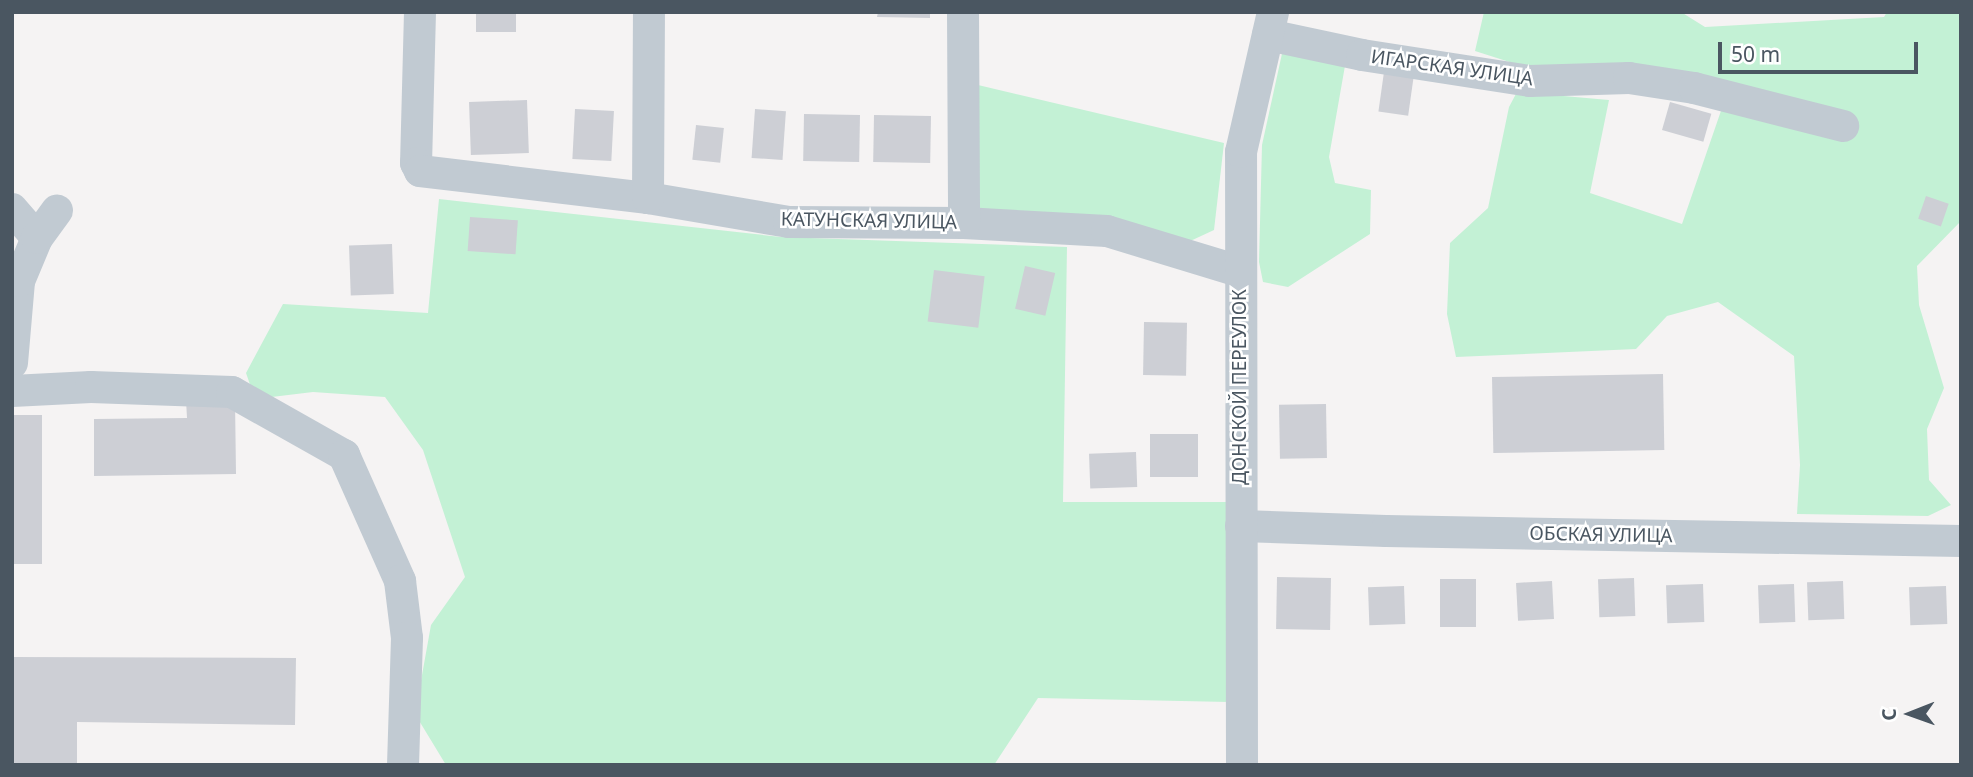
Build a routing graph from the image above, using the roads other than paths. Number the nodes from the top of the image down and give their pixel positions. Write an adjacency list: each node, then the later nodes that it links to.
1 (420, 12): 6 (street, КАТУНСКАЯ УЛИЦА)
2 (649, 12): 6 (street)
3 (963, 12): 9 (street)
4 (1270, 24): 5 (street, ИГАРСКАЯ УЛИЦА); 11 (street, ДОНСКОЙ ПЕРЕУЛОК)
5 (1843, 126)
6 (648, 198): 9 (street, КАТУНСКАЯ УЛИЦА)
7 (12, 209): 10 (street)
8 (57, 210): 10 (street)
9 (964, 223): 11 (street, КАТУНСКАЯ УЛИЦА)
10 (37, 238): 12 (street)
11 (1240, 271): 14 (street, ДОНСКОЙ ПЕРЕУЛОК)
12 (12, 363)
13 (12, 391): 16 (street)
14 (1241, 526): 15 (street, ОБСКАЯ УЛИЦА); 17 (street, ДОНСКОЙ ПЕРЕУЛОК)
15 (1961, 541)
16 (403, 765)
17 (1242, 765)

